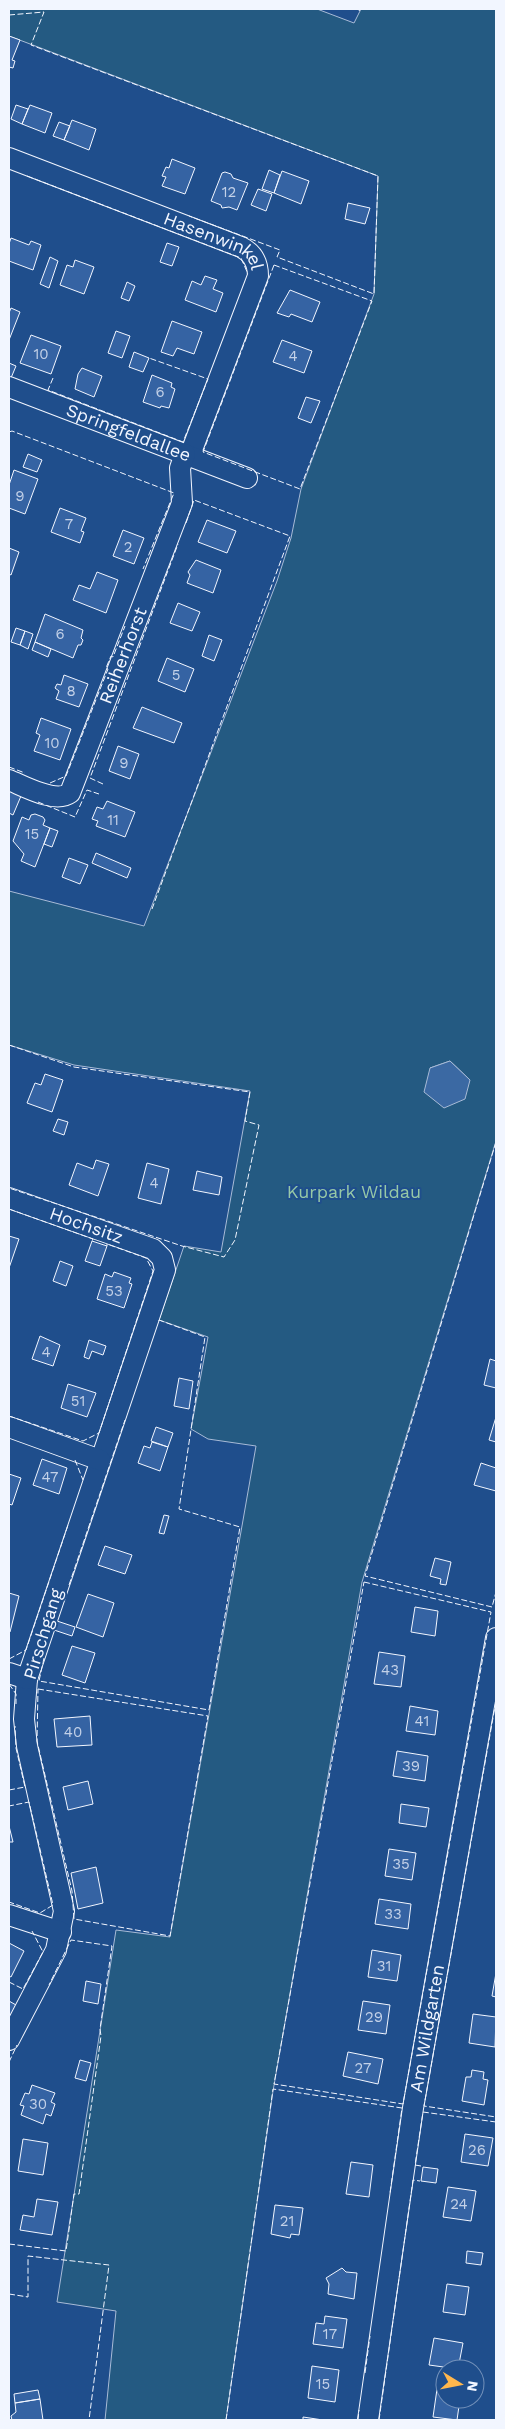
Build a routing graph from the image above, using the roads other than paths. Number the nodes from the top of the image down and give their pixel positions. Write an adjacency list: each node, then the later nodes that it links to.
1 (9, 158): 3 (street, Hasenwinkel)
2 (9, 387): 3 (street, Springfeldallee)
3 (188, 454): 4 (street, Springfeldallee); 5 (street, Reiherhorst)
4 (247, 478)
5 (9, 780)
6 (9, 1198): 7 (street, Hochsitz)
7 (162, 1258): 9 (street, Pirschgang)
8 (9, 1428): 9 (street)
9 (100, 1460): 11 (street, Pirschgang)
10 (496, 1638): 15 (street, Am Wildgarten)
11 (18, 1676): 13 (street, Pirschgang)
12 (9, 1915): 13 (street)
13 (61, 1932): 14 (street, Pirschgang)
14 (9, 2040)
15 (368, 2420)

